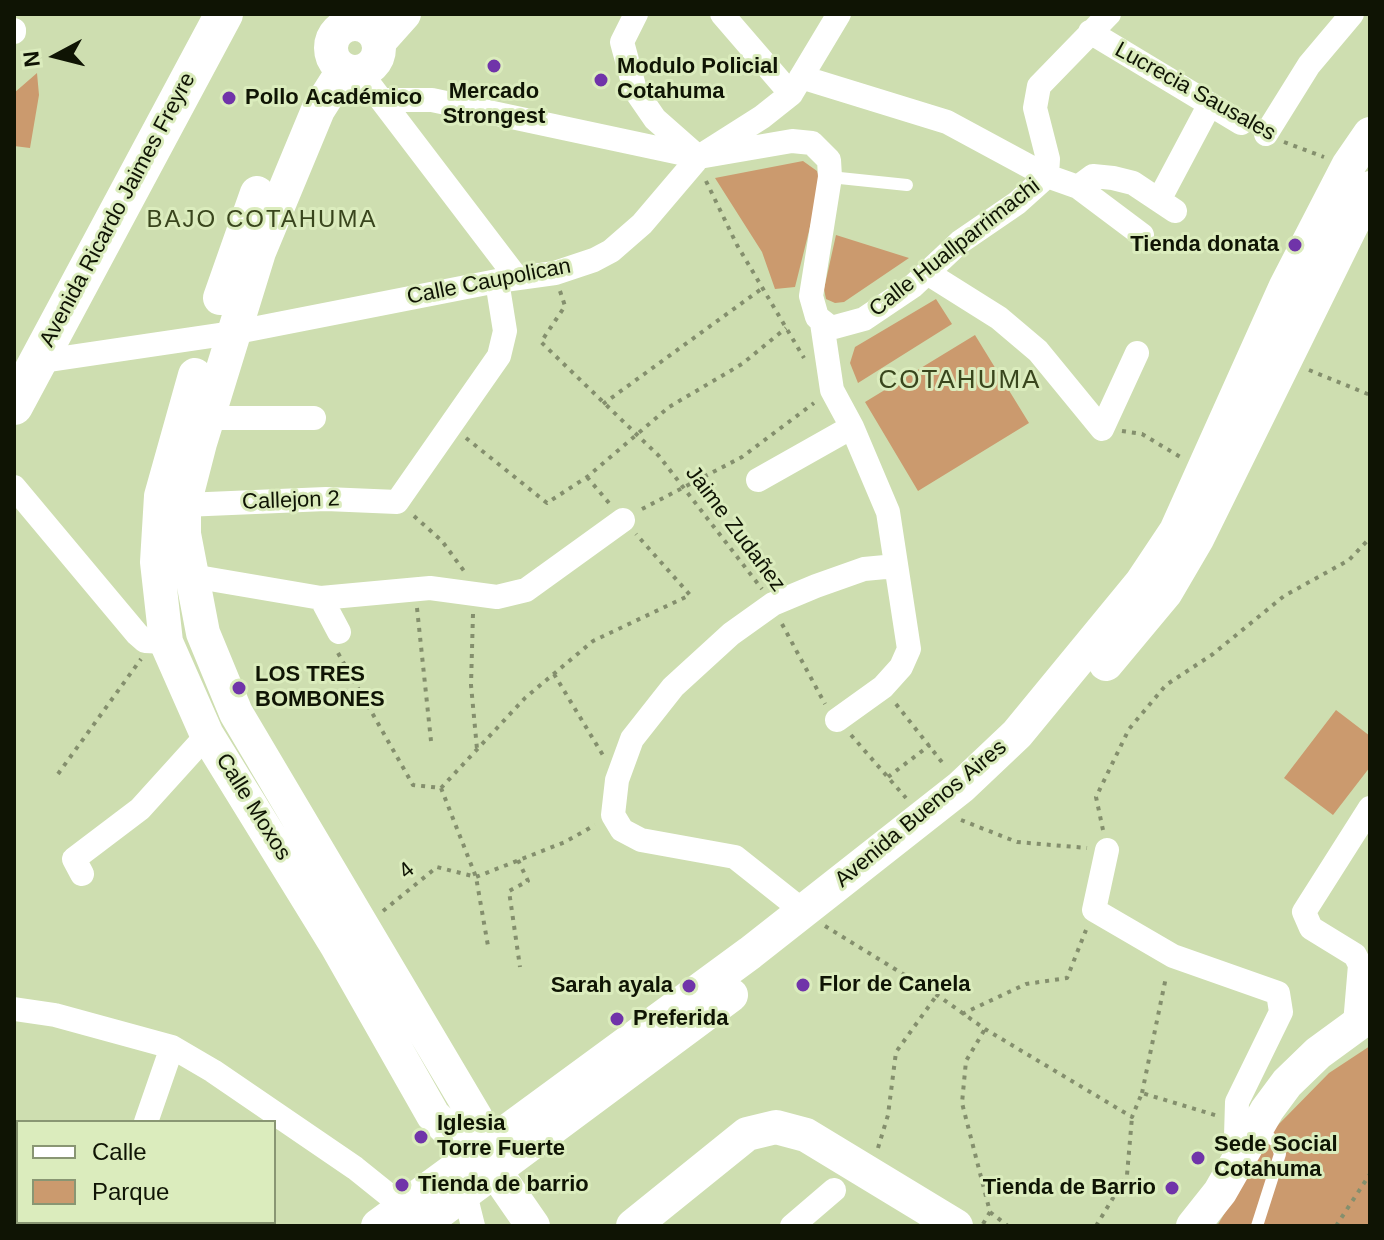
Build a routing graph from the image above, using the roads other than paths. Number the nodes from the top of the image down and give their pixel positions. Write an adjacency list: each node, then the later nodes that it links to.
1 (224, 14): 28 (main road, Avenida Ricardo Jaimes Freyre)
2 (404, 14): 9 (main road)
3 (636, 14): 16 (street)
4 (722, 14): 10 (street)
5 (839, 14): 10 (street, Calle Caupolican)
6 (1109, 14): 8 (street, Calle Huallparrimachi)
7 (1352, 14): 14 (street)
8 (1090, 32): 12 (street, Lucrecia Sausales); 17 (street, Calle Huallparrimachi)
9 (348, 37): 11 (street); 26 (main road)
10 (796, 85): 16 (street, Calle Caupolican); 17 (street)
11 (382, 100): 16 (street); 24 (street)
12 (1210, 104): 13 (street, Lucrecia Sausales); 21 (street)
13 (1241, 123)
14 (1266, 134)
15 (1370, 134): 19 (main road, Avenida Buenos Aires)
16 (699, 157): 18 (street); 24 (street, Calle Caupolican)
17 (1047, 176): 21 (street); 23 (street, Calle Huallparrimachi)
18 (830, 177): 20 (lane); 25 (street)
19 (1359, 177): 44 (main road, Avenida Buenos Aires); 44 (main road, Avenida Buenos Aires)
20 (907, 185)
21 (1078, 187): 22 (street)
22 (1142, 235)
23 (929, 274): 25 (street, Calle Huallparrimachi); 27 (street)
24 (507, 279): 26 (street, Calle Caupolican); 35 (street, Callejon 2)
25 (822, 323): 32 (street)
26 (220, 335): 28 (street, Calle Caupolican); 30 (main road, Calle Moxos); 41 (main road)
27 (1137, 353)
28 (36, 362): 29 (main road, Avenida Ricardo Jaimes Freyre)
29 (14, 406)
30 (207, 418): 31 (street); 35 (main road, Calle Moxos)
31 (314, 418)
32 (852, 427): 33 (street); 37 (street)
33 (758, 480)
34 (14, 487): 41 (street, Calle Moxos)
35 (184, 505): 38 (main road, Calle Moxos)
36 (623, 520): 39 (street)
37 (896, 566): 42 (street); 48 (street)
38 (192, 576): 39 (street); 54 (main road, Calle Moxos)
39 (321, 598): 40 (street)
40 (339, 632)
41 (156, 642): 43 (main road, Calle Moxos)
42 (837, 720)
43 (207, 735): 47 (street); 54 (main road, Calle Moxos)
44 (960, 803): 48 (main road, Avenida Buenos Aires); 48 (main road, Avenida Buenos Aires)
45 (1370, 808): 50 (street)
46 (1107, 850): 53 (street)
47 (82, 874)
48 (812, 917): 54 (main road, Avenida Buenos Aires)
49 (14, 1009): 51 (street)
50 (1362, 1019): 53 (main road)
51 (172, 1047): 52 (street); 57 (street)
52 (147, 1120)
53 (1246, 1132): 62 (main road); 63 (lane)
54 (484, 1155): 56 (main road, Avenida Buenos Aires); 57 (main road, Avenida Buenos Aires); 60 (main road)
55 (834, 1190): 59 (street)
56 (469, 1210): 57 (main road, Avenida Buenos Aires)
57 (406, 1220)
58 (946, 1223): 61 (main road)
59 (796, 1225)
60 (533, 1226)
61 (633, 1226)
62 (1193, 1226)
63 (1257, 1226)

